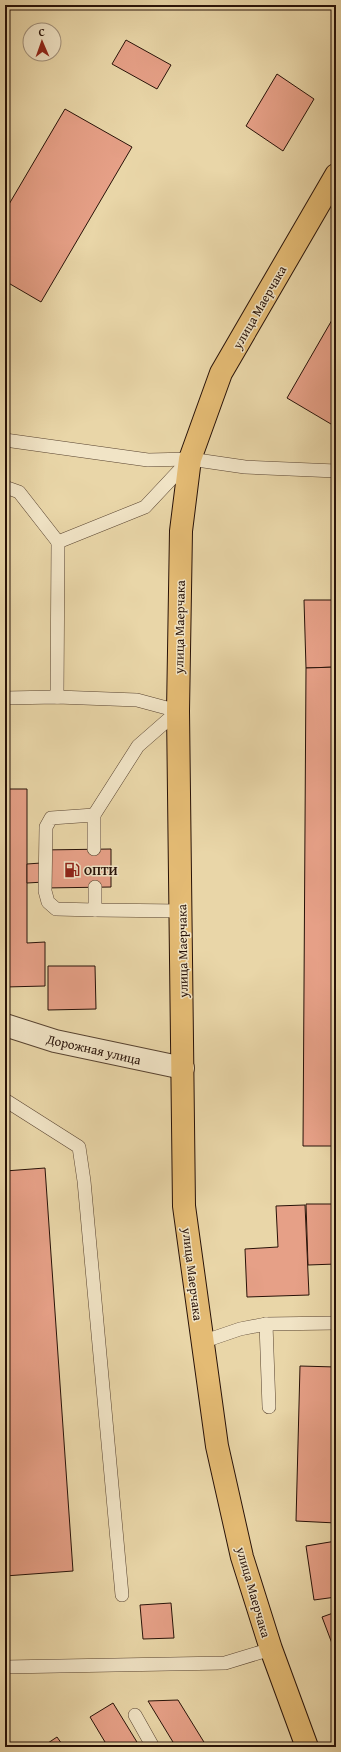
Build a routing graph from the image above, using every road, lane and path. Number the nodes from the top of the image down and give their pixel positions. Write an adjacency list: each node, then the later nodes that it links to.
1 (336, 175): 3 (main road, улица Маерчака)
2 (5, 440): 3 (lane)
3 (190, 459): 4 (lane); 6 (lane); 9 (main road, улица Маерчака)
4 (336, 471)
5 (5, 487): 6 (lane)
6 (58, 542): 7 (lane)
7 (57, 697): 8 (lane); 9 (lane)
8 (5, 698)
9 (178, 711): 10 (lane); 14 (main road, улица Маерчака)
10 (94, 815): 11 (lane); 13 (lane)
11 (94, 849)
12 (95, 887): 13 (lane)
13 (95, 910): 14 (lane)
14 (181, 910): 16 (main road, улица Маерчака)
15 (5, 1025): 16 (street, Дорожная улица)
16 (183, 1068): 20 (main road, улица Маерчака)
17 (5, 1100): 22 (lane)
18 (336, 1323): 19 (lane)
19 (266, 1324): 20 (lane); 21 (lane)
20 (202, 1342): 23 (main road, улица Маерчака)
21 (269, 1407)
22 (122, 1596)
23 (271, 1650): 24 (lane); 27 (main road, улица Маерчака)
24 (5, 1667)
25 (135, 1715): 26 (lane)
26 (153, 1747)
27 (307, 1747)

